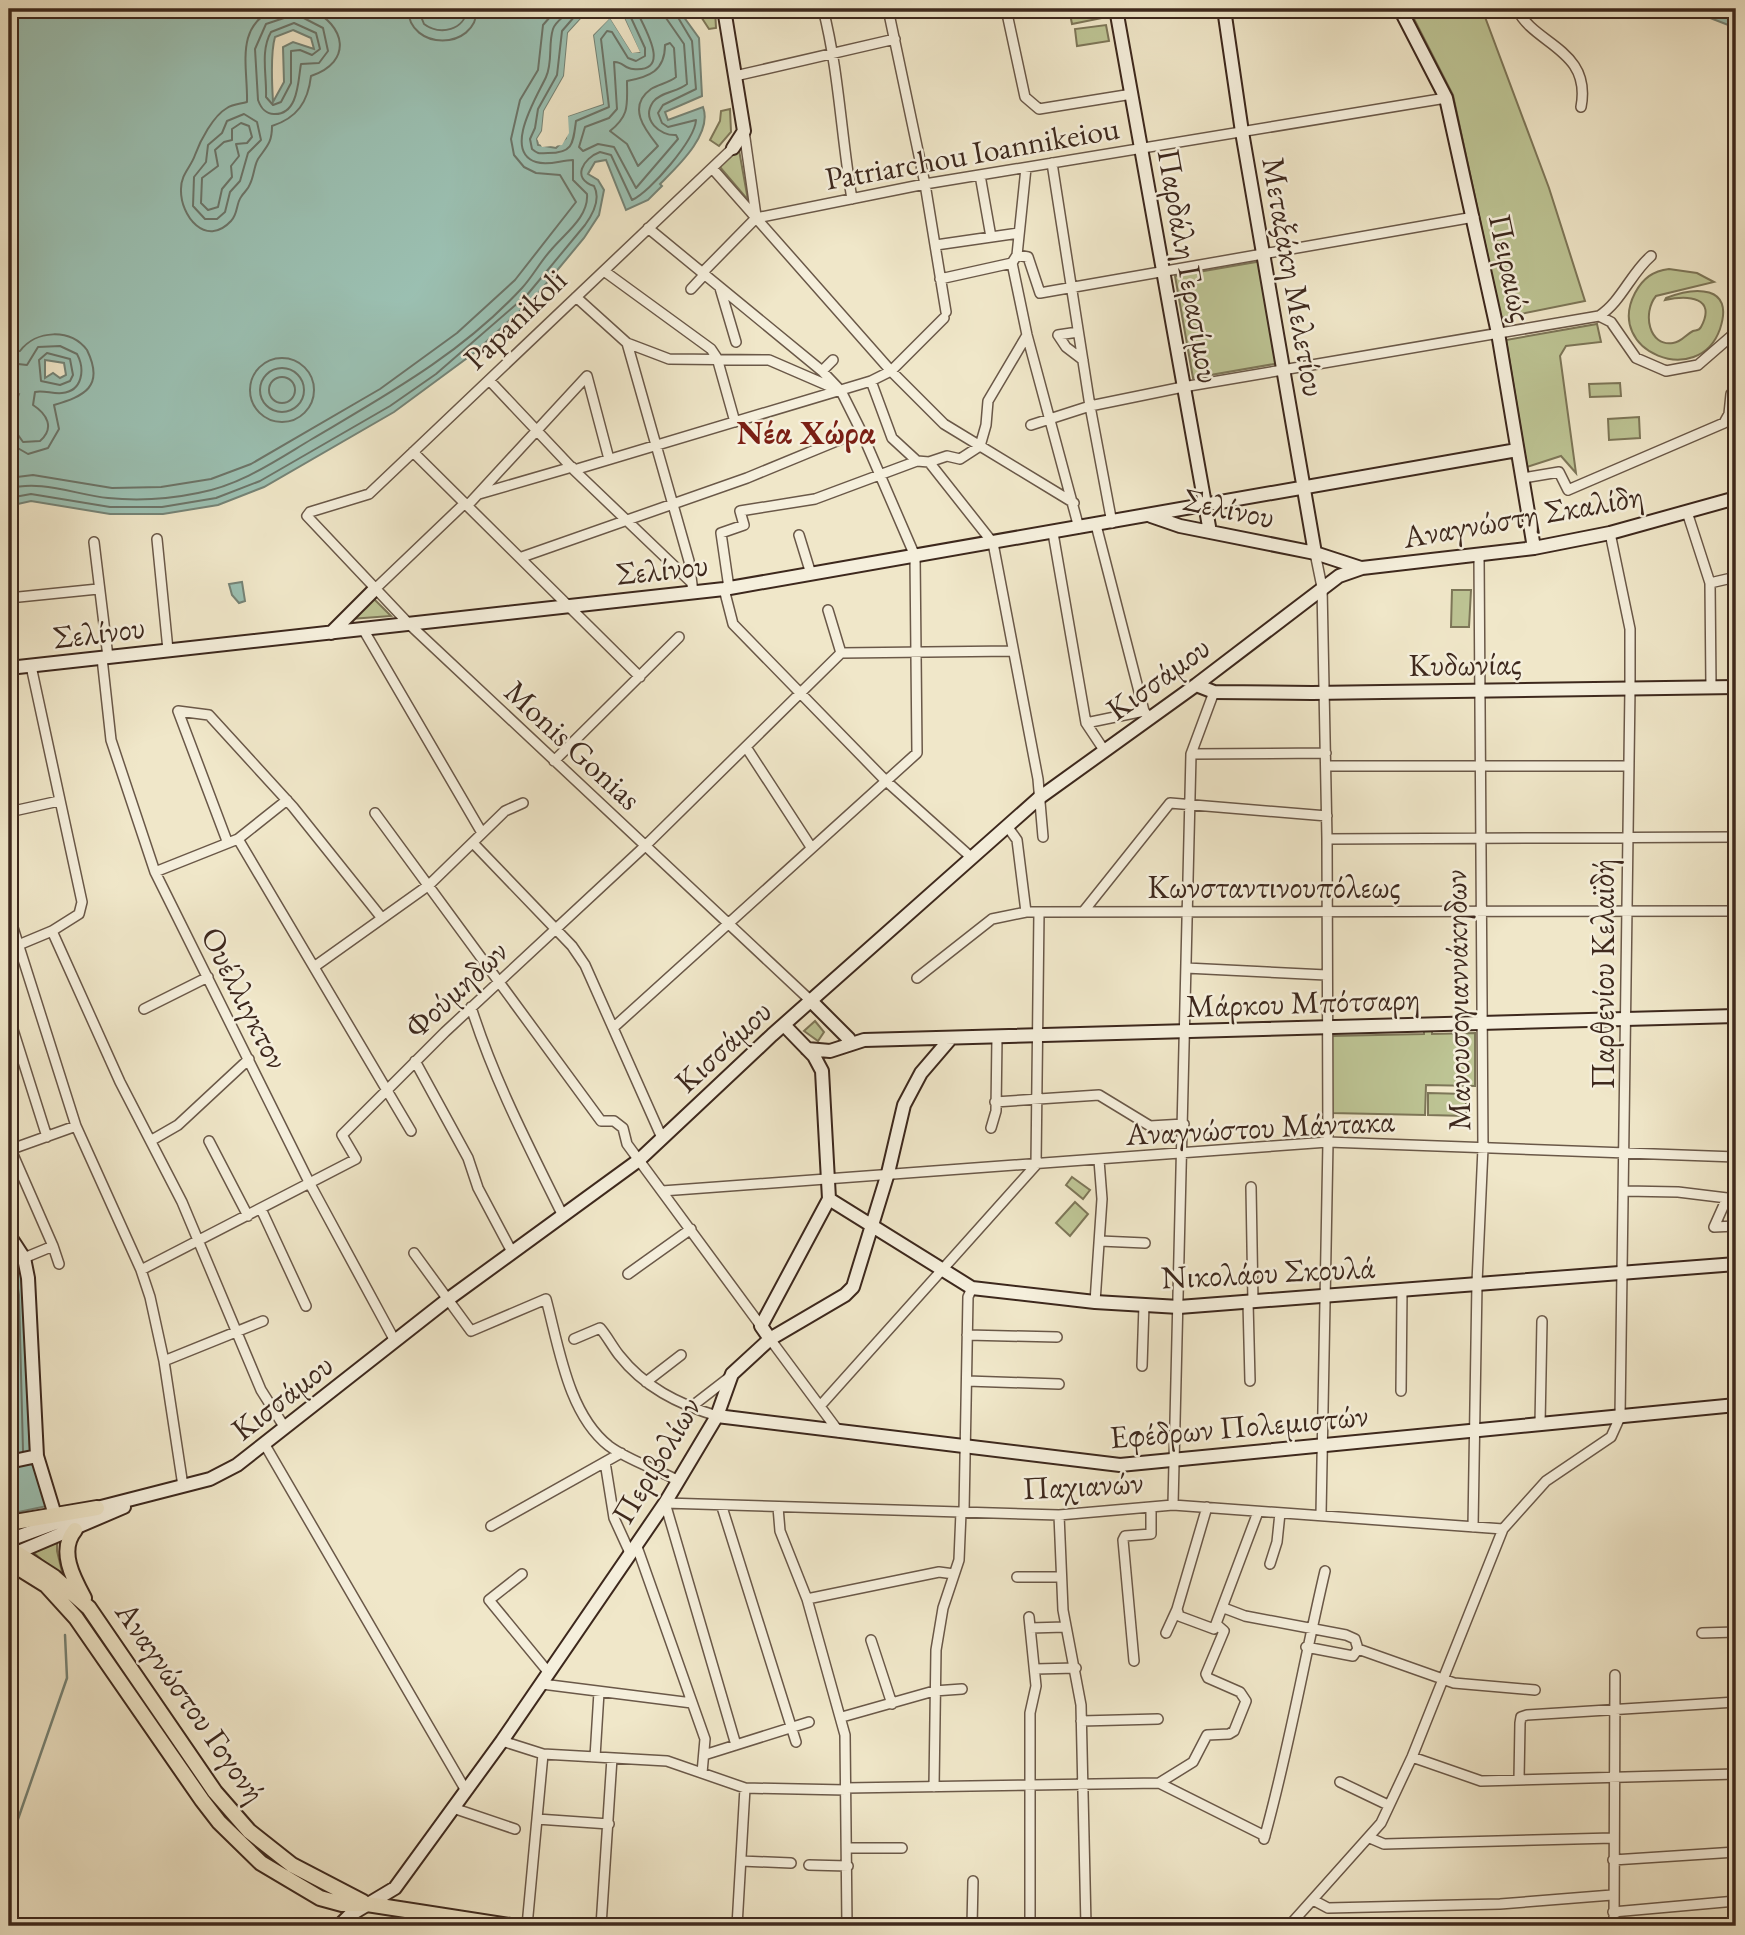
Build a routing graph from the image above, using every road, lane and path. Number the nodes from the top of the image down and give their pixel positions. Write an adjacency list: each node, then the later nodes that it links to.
1 (724, 9): 11 (street)
2 (823, 9): 10 (street)
3 (888, 9): 9 (street)
4 (1006, 9): 12 (street)
5 (1118, 9): 12 (street, Παρδάλη Γερασίμου)
6 (1224, 9): 16 (street, Μεταξάκη Μελετίου)
7 (1400, 9): 13 (street, Πειραιώς)
8 (1517, 9): 14 (street)
9 (895, 39): 10 (street); 23 (street)
10 (835, 53): 11 (street); 24 (street)
11 (735, 76): 15 (street)
12 (1132, 93): 18 (street, Παρδάλη Γερασίμου)
13 (1446, 99): 16 (street, Patriarchou Ioannikeiou); 25 (street, Πειραιώς)
14 (1581, 107)
15 (744, 131): 17 (street, Papanikoli); 26 (street)
16 (1242, 132): 18 (street, Patriarchou Ioannikeiou); 31 (street, Μεταξάκη Μελετίου)
17 (733, 148): 20 (street, Papanikoli)
18 (1141, 149): 19 (street, Patriarchou Ioannikeiou); 35 (street, Παρδάλη Γερασίμου)
19 (1052, 163): 21 (street, Patriarchou Ioannikeiou); 39 (street)
20 (712, 167): 26 (street); 27 (street, Papanikoli)
21 (1026, 168): 22 (street, Patriarchou Ioannikeiou); 28 (street)
22 (980, 175): 23 (street, Patriarchou Ioannikeiou); 29 (street)
23 (925, 184): 24 (street, Patriarchou Ioannikeiou); 30 (street)
24 (852, 199): 26 (street, Patriarchou Ioannikeiou)
25 (1474, 217): 31 (street); 44 (street, Πειραιώς)
26 (756, 218): 36 (street); 54 (street)
27 (648, 228): 34 (street, Papanikoli); 36 (street)
28 (1019, 233): 29 (street); 33 (street)
29 (991, 237): 30 (street)
30 (936, 245): 37 (street)
31 (1264, 253): 35 (street); 52 (street, Μεταξάκη Μελετίου)
32 (1651, 257): 42 (street)
33 (1014, 259): 37 (street); 39 (street); 46 (street)
34 (604, 271): 41 (street, Papanikoli); 49 (street)
35 (1163, 271): 39 (street); 57 (street, Παρδάλη Γερασίμου)
36 (704, 273): 38 (street); 40 (street)
37 (940, 279): 54 (street)
38 (719, 286): 47 (street); 53 (street)
39 (1071, 287): 43 (street)
40 (691, 289)
41 (576, 297): 48 (street); 55 (street, Papanikoli)
42 (1600, 316): 44 (street); 45 (street)
43 (1078, 332): 51 (street); 51 (street)
44 (1498, 332): 52 (street); 68 (street, Πειραιώς)
45 (1736, 332)
46 (1027, 335): 61 (street); 67 (street)
47 (736, 342)
48 (627, 343): 49 (street); 66 (street)
49 (717, 358): 58 (street); 62 (street)
50 (833, 360): 53 (street)
51 (1083, 360): 60 (street)
52 (1284, 369): 57 (street); 76 (street, Μεταξάκη Μελετίου)
53 (822, 371): 58 (street)
54 (891, 371): 56 (street); 67 (street)
55 (489, 380): 64 (street); 69 (street, Papanikoli)
56 (871, 381): 58 (street); 71 (street)
57 (1183, 387): 60 (street); 82 (street, Παρδάλη Γερασίμου)
58 (841, 391): 62 (street); 65 (street)
59 (1731, 394): 75 (street)
60 (1090, 406): 61 (street); 87 (street)
61 (1052, 417): 63 (street); 79 (street)
62 (735, 422): 66 (street)
63 (1031, 425)
64 (536, 430): 70 (street); 73 (street); 77 (street)
65 (861, 431): 74 (street); 81 (street)
66 (656, 445): 70 (street); 81 (street)
67 (980, 446): 72 (street); 79 (street)
68 (1517, 450): 75 (street, Πειραιώς); 76 (street)
69 (413, 452): 80 (street); 85 (street, Papanikoli)
70 (609, 459): 73 (street)
71 (917, 461): 72 (street); 74 (street)
72 (929, 462): 96 (street)
73 (573, 469): 77 (street); 86 (street)
74 (881, 474): 99 (street); 108 (street)
75 (1523, 478): 97 (street, Πειραιώς)
76 (1303, 488): 82 (street); 98 (street, Μεταξάκη Μελετίου)
77 (477, 495): 80 (street)
78 (1736, 498): 83 (street, Αναγνώστη Σκαλίδη)
79 (1074, 503): 89 (street)
80 (466, 504): 101 (street); 110 (street)
81 (671, 504): 86 (street); 106 (street)
82 (1204, 505): 84 (street); 90 (street, Παρδάλη Γερασίμου)
83 (1686, 512): 92 (street, Αναγνώστη Σκαλίδη); 105 (street)
84 (1151, 516): 87 (street, Σελίνου); 90 (street, Σελίνου)
85 (307, 519): 110 (street, Monis Gonias)
86 (628, 519): 101 (street); 106 (street)
87 (1112, 523): 88 (street, Σελίνου)
88 (1096, 525): 89 (street, Σελίνου); 134 (street)
89 (1079, 528): 91 (street, Σελίνου)
90 (1210, 532): 98 (street, Σελίνου)
91 (1053, 533): 96 (street, Σελίνου); 135 (street)
92 (1610, 533): 97 (street, Αναγνώστη Σκαλίδη); 129 (street, Παρθενίου Κελαϊδή)
93 (799, 534): 103 (street)
94 (158, 539): 118 (street)
95 (94, 542): 109 (street, Ουέλλιγκτον)
96 (993, 543): 99 (street, Σελίνου); 119 (street)
97 (1534, 548): 100 (street, Αναγνώστη Σκαλίδη)
98 (1315, 553): 102 (street, Σελίνου); 107 (street)
99 (915, 556): 103 (street, Σελίνου); 120 (street)
100 (1479, 556): 102 (street, Αναγνώστη Σκαλίδη); 130 (street, Μανουσογιαννάκηδων)
101 (522, 557): 112 (street)
102 (1362, 568): 107 (street, Αναγνώστη Σκαλίδη)
103 (811, 574): 108 (street, Σελίνου)
104 (1736, 577): 105 (street)
105 (1710, 583): 127 (street)
106 (692, 587): 108 (street, Σελίνου); 112 (street, Σελίνου)
107 (1322, 587): 126 (street, Κισσάμου); 132 (street)
108 (727, 588): 133 (street)
109 (98, 589): 111 (street); 122 (street, Ουέλλιγκτον)
110 (373, 590): 114 (street, Monis Gonias); 116 (street)
111 (9, 598)
112 (569, 606): 114 (street, Σελίνου); 125 (street)
113 (828, 610): 121 (street)
114 (409, 624): 115 (street, Σελίνου); 140 (street, Monis Gonias)
115 (363, 629): 116 (street, Σελίνου); 154 (street)
116 (331, 632): 118 (street, Σελίνου)
117 (679, 637): 125 (street)
118 (168, 650): 122 (street, Σελίνου)
119 (1013, 651): 120 (street); 145 (street)
120 (918, 652): 121 (street); 144 (street)
121 (841, 653): 133 (street, Φούμηδων)
122 (105, 657): 123 (street, Σελίνου); 166 (street, Ουέλλιγκτον)
123 (32, 666): 124 (street, Σελίνου); 147 (street)
124 (9, 668)
125 (640, 677): 140 (street)
126 (1196, 685): 131 (street, Κυδωνίας); 134 (street, Κισσάμου)
127 (1711, 687): 128 (street, Κυδωνίας); 129 (street, Κυδωνίας)
128 (1736, 687)
129 (1630, 688): 130 (street, Κυδωνίας); 143 (street, Παρθενίου Κελαϊδή)
130 (1479, 690): 132 (street, Κυδωνίας); 142 (street, Μανουσογιαννάκηδων)
131 (1214, 692): 132 (street, Κυδωνίας); 139 (street)
132 (1323, 692): 138 (street)
133 (798, 693): 136 (street, Φούμηδων); 144 (street)
134 (1147, 715): 135 (street, Κισσάμου); 137 (street, Κισσάμου)
135 (1086, 723): 137 (street)
136 (746, 747): 163 (street, Φούμηδων); 164 (street)
137 (1104, 750): 145 (street, Κισσάμου)
138 (1326, 752): 139 (street); 141 (street)
139 (1191, 754): 149 (street)
140 (554, 761): 163 (street, Monis Gonias)
141 (1326, 766): 142 (street); 152 (street)
142 (1480, 766): 143 (street); 158 (street, Μανουσογιαννάκηδων)
143 (1629, 766): 156 (street, Παρθενίου Κελαϊδή)
144 (885, 780): 164 (street); 165 (street)
145 (1040, 798): 153 (street, Κισσάμου); 155 (street)
146 (287, 800): 159 (street); 161 (street); 177 (street)
147 (59, 801): 150 (street); 180 (street)
148 (523, 803): 154 (street)
149 (1189, 804): 152 (street); 172 (street); 173 (street)
150 (9, 811)
151 (375, 813): 167 (street)
152 (1327, 816): 160 (street)
153 (1007, 827): 165 (street, Κισσάμου); 170 (street)
154 (482, 833): 162 (street)
155 (1043, 837)
156 (1629, 837): 157 (street); 158 (street); 168 (street, Παρθενίου Κελαϊδή)
157 (1736, 837)
158 (1480, 838): 160 (street); 175 (street, Μανουσογιαννάκηδων)
159 (239, 839): 161 (street); 182 (street)
160 (1327, 839): 174 (street)
161 (227, 841): 166 (street)
162 (473, 843): 167 (street); 179 (street)
163 (644, 847): 178 (street, Monis Gonias); 179 (street, Φούμηδων)
164 (811, 848): 178 (street)
165 (972, 858): 188 (street, Κισσάμου)
166 (155, 872): 185 (street, Ουέλλιγκτον)
167 (429, 885): 177 (street); 187 (street)
168 (1629, 911): 169 (street, Κωνσταντινουπόλεως); 175 (street, Κωνσταντινουπόλεως); 193 (street, Παρθενίου Κελαϊδή)
169 (1736, 911)
170 (1026, 912): 171 (street, Κωνσταντινουπόλεως); 186 (street, Κωνσταντινουπόλεως)
171 (1039, 912): 172 (street, Κωνσταντινουπόλεως); 199 (street)
172 (1083, 912): 173 (street, Κωνσταντινουπόλεως)
173 (1187, 912): 174 (street, Κωνσταντινουπόλεως); 183 (street)
174 (1327, 912): 175 (street, Κωνσταντινουπόλεως); 184 (street)
175 (1480, 912): 194 (street, Μανουσογιαννάκηδων)
176 (9, 915): 181 (street)
177 (381, 917): 182 (street)
178 (727, 925): 188 (street, Monis Gonias); 197 (street)
179 (555, 929): 187 (street, Φούμηδων); 197 (street)
180 (52, 931): 181 (street); 218 (street)
181 (14, 948): 213 (street)
182 (314, 967): 209 (street)
183 (1186, 968): 184 (street); 198 (street)
184 (1326, 975): 196 (street)
185 (208, 977): 190 (street); 206 (street, Ουέλλιγκτον)
186 (917, 978)
187 (499, 982): 189 (street, Φούμηδων); 226 (street)
188 (811, 1001): 195 (street, Κισσάμου); 202 (street)
189 (471, 1007): 207 (street, Φούμηδων); 238 (street)
190 (144, 1009)
191 (1736, 1016): 193 (street, Μάρκου Μπότσαρη)
192 (9, 1017): 216 (street)
193 (1627, 1018): 194 (street, Μάρκου Μπότσαρη); 224 (street, Παρθενίου Κελαϊδή)
194 (1480, 1022): 196 (street, Μάρκου Μπότσαρη); 221 (street, Μανουσογιαννάκηδων)
195 (784, 1025): 204 (street); 217 (street, Κισσάμου)
196 (1327, 1027): 198 (street, Μάρκου Μπότσαρη); 220 (street)
197 (613, 1028): 217 (street)
198 (1185, 1031): 199 (street, Μάρκου Μπότσαρη); 212 (street)
199 (1037, 1036): 200 (street, Μάρκου Μπότσαρη); 210 (street)
200 (997, 1037): 201 (street, Μάρκου Μπότσαρη); 211 (street)
201 (951, 1038): 203 (street, Μάρκου Μπότσαρη); 229 (street, Περιβολίων)
202 (849, 1039): 203 (street, Μάρκου Μπότσαρη); 205 (street, Μάρκου Μπότσαρη)
203 (872, 1040): 205 (street, Μάρκου Μπότσαρη)
204 (807, 1049): 205 (street); 208 (street)
205 (824, 1052): 208 (street)
206 (249, 1059): 218 (street); 231 (street, Ουέλλιγκτον)
207 (415, 1061): 209 (street, Φούμηδων); 247 (street)
208 (822, 1070): 230 (street)
209 (387, 1090): 215 (street); 231 (street, Φούμηδων)
210 (1036, 1099): 211 (street); 212 (street); 228 (street)
211 (995, 1102): 214 (street)
212 (1184, 1124): 223 (street)
213 (76, 1126): 216 (street); 253 (street)
214 (991, 1128)
215 (411, 1131)
216 (47, 1137): 222 (street)
217 (662, 1138): 226 (street, Κισσάμου)
218 (152, 1139): 243 (street)
219 (209, 1141): 237 (street)
220 (1328, 1142): 221 (street, Αναγνώστου Μάντακα); 223 (street, Αναγνώστου Μάντακα); 259 (street)
221 (1483, 1148): 224 (street, Αναγνώστου Μάντακα); 256 (street, Μανουσογιαννάκηδων)
222 (10, 1150): 246 (street)
223 (1184, 1152): 227 (street, Αναγνώστου Μάντακα); 265 (street)
224 (1626, 1153): 225 (street, Αναγνώστου Μάντακα); 234 (street, Παρθενίου Κελαϊδή)
225 (1736, 1157)
226 (639, 1160): 233 (street); 238 (street, Κισσάμου)
227 (1099, 1160): 228 (street, Αναγνώστου Μάντακα); 244 (street)
228 (1035, 1165): 229 (street, Αναγνώστου Μάντακα); 252 (street)
229 (888, 1173): 230 (street, Αναγνώστου Μάντακα); 239 (street, Περιβολίων)
230 (828, 1177): 233 (street, Αναγνώστου Μάντακα); 235 (street)
231 (310, 1184): 236 (street, Φούμηδων); 274 (street, Ουέλλιγκτον)
232 (1251, 1187): 262 (street)
233 (662, 1191): 241 (street)
234 (1625, 1191): 240 (street); 254 (street, Παρθενίου Κελαϊδή)
235 (829, 1199): 239 (street, Νικολάου Σκουλά); 268 (street)
236 (261, 1209): 237 (street, Φούμηδων); 264 (street)
237 (248, 1216): 243 (street, Φούμηδων)
238 (563, 1216): 247 (street, Κισσάμου)
239 (873, 1224): 252 (street, Νικολάου Σκουλά); 273 (street, Περιβολίων)
240 (1736, 1226)
241 (691, 1229): 255 (street); 268 (street)
242 (9, 1235): 249 (street)
243 (199, 1241): 253 (street, Φούμηδων); 269 (street)
244 (1100, 1241): 245 (street); 261 (street)
245 (1145, 1242)
246 (53, 1246): 249 (street); 250 (street)
247 (512, 1252): 260 (street, Κισσάμου)
248 (414, 1253): 260 (street)
249 (24, 1258): 297 (street)
250 (60, 1264)
251 (1736, 1264): 254 (street, Νικολάου Σκουλά)
252 (944, 1269): 257 (street, Νικολάου Σκουλά); 284 (street)
253 (141, 1270): 276 (street)
254 (1623, 1273): 256 (street, Νικολάου Σκουλά); 288 (street, Παρθενίου Κελαϊδή)
255 (628, 1274)
256 (1477, 1283): 258 (street, Νικολάου Σκουλά); 292 (street, Μανουσογιαννάκηδων)
257 (972, 1288): 261 (street, Νικολάου Σκουλά); 270 (street)
258 (1402, 1290): 259 (street, Νικολάου Σκουλά); 283 (street)
259 (1324, 1296): 262 (street, Νικολάου Σκουλά); 294 (street)
260 (447, 1300): 274 (street, Κισσάμου); 296 (street)
261 (1095, 1302): 263 (street, Νικολάου Σκουλά)
262 (1250, 1302): 265 (street, Νικολάου Σκουλά); 280 (street)
263 (1144, 1305): 265 (street, Νικολάου Σκουλά); 277 (street)
264 (306, 1306)
265 (1179, 1307): 300 (street)
266 (262, 1321): 269 (street)
267 (1542, 1321): 289 (street)
268 (761, 1326): 273 (street)
269 (236, 1331): 276 (street); 290 (street)
270 (967, 1335): 271 (street); 279 (street)
271 (1057, 1337)
272 (574, 1339): 281 (street, Εφέδρων Πολεμιστών)
273 (770, 1339): 278 (street, Περιβολίων); 284 (street)
274 (395, 1341): 290 (street, Κισσάμου)
275 (681, 1355): 281 (street)
276 (163, 1361): 302 (street)
277 (1142, 1366)
278 (732, 1374): 286 (street); 287 (street, Περιβολίων)
279 (967, 1381): 282 (street); 295 (street)
280 (1250, 1381)
281 (646, 1382): 286 (street, Εφέδρων Πολεμιστών)
282 (1059, 1384)
283 (1401, 1391)
284 (821, 1405): 291 (street)
285 (1736, 1405): 288 (street, Εφέδρων Πολεμιστών)
286 (691, 1408): 287 (street, Εφέδρων Πολεμιστών)
287 (717, 1416): 291 (street, Εφέδρων Πολεμιστών); 301 (street, Περιβολίων)
288 (1620, 1417): 289 (street, Εφέδρων Πολεμιστών); 321 (street)
289 (1540, 1424): 292 (street, Εφέδρων Πολεμιστών)
290 (285, 1428): 293 (street, Κισσάμου)
291 (839, 1432): 295 (street, Εφέδρων Πολεμιστών)
292 (1474, 1432): 294 (street, Εφέδρων Πολεμιστών); 319 (street, Μανουσογιαννάκηδων)
293 (265, 1445): 302 (street, Κισσάμου); 380 (street)
294 (1320, 1446): 300 (street, Εφέδρων Πολεμιστών); 315 (street)
295 (966, 1448): 300 (street, Εφέδρων Πολεμιστών); 311 (street)
296 (621, 1453): 299 (street); 301 (street)
297 (34, 1456): 298 (street); 314 (street)
298 (9, 1462)
299 (605, 1462): 318 (street); 322 (street)
300 (1176, 1462): 305 (street)
301 (677, 1480): 304 (street, Περιβολίων)
302 (183, 1486): 303 (street, Κισσάμου)
303 (135, 1501): 310 (street, Κισσάμου); 320 (street, Κισσάμου)
304 (665, 1503): 306 (street, Παχιανών); 322 (street, Περιβολίων); 364 (street)
305 (1173, 1504): 308 (street, Παχιανών); 309 (street, Παχιανών)
306 (722, 1507): 307 (street, Παχιανών); 361 (street)
307 (778, 1507): 311 (street, Παχιανών); 330 (street)
308 (1151, 1507): 316 (street, Παχιανών); 343 (street)
309 (1207, 1507): 312 (street, Παχιανών); 333 (street)
310 (97, 1508): 314 (main road); 323 (street, Κισσάμου)
311 (963, 1512): 316 (street, Παχιανών); 327 (street)
312 (1258, 1512): 313 (street, Παχιανών); 332 (street)
313 (1280, 1513): 315 (street, Παχιανών); 324 (street)
314 (55, 1515): 317 (main road)
315 (1321, 1515): 319 (street, Παχιανών)
316 (1059, 1516): 329 (street)
317 (9, 1523)
318 (491, 1526)
319 (1473, 1527): 321 (street, Παχιανών)
320 (75, 1530): 323 (street, Κισσάμου); 331 (main road)
321 (1503, 1530): 348 (street)
322 (633, 1549): 347 (street, Περιβολίων); 354 (street)
323 (10, 1552): 331 (main road, Αναγνώστου Γογονή); 401 (main road, Αναγνώστου Γογονή)
324 (1270, 1564)
325 (1325, 1571): 336 (street)
326 (522, 1574): 347 (street)
327 (954, 1574): 330 (street); 351 (street)
328 (1017, 1577): 329 (street)
329 (1061, 1577): 335 (street)
330 (807, 1599): 357 (street)
331 (89, 1608): 401 (main road, Αναγνώστου Γογονή)
332 (1224, 1608): 334 (street); 336 (street)
333 (1177, 1609): 334 (street); 338 (street)
334 (1216, 1624): 375 (street)
335 (1066, 1627): 344 (street); 345 (street)
336 (1311, 1629): 341 (street); 342 (street)
337 (1736, 1632): 339 (street)
338 (1166, 1633)
339 (1702, 1633)
340 (871, 1640): 355 (street)
341 (1306, 1647): 342 (street); 375 (street)
342 (1358, 1649): 348 (street)
343 (1133, 1661)
344 (1076, 1668): 345 (street); 360 (street)
345 (1035, 1670): 376 (street)
346 (1615, 1675): 356 (street)
347 (545, 1679): 352 (street); 362 (street, Περιβολίων)
348 (1442, 1680): 350 (street); 368 (street)
349 (962, 1689): 351 (street)
350 (1535, 1690)
351 (934, 1691): 355 (street); 378 (street)
352 (599, 1692): 354 (street); 367 (street)
353 (1736, 1702): 356 (street)
354 (692, 1703): 366 (street)
355 (892, 1704): 357 (street)
356 (1615, 1710): 372 (street); 373 (street)
357 (842, 1717): 381 (street)
358 (1158, 1719): 360 (street)
359 (809, 1721): 361 (street)
360 (1081, 1721): 377 (street)
361 (790, 1727): 363 (street); 364 (street)
362 (502, 1741): 365 (street); 380 (street, Περιβολίων)
363 (796, 1742)
364 (736, 1745): 366 (street)
365 (543, 1754): 367 (street); 384 (street)
366 (704, 1755): 370 (street)
367 (595, 1757): 369 (street)
368 (1412, 1757): 373 (street); 382 (street)
369 (612, 1758): 370 (street); 385 (street)
370 (702, 1773): 379 (street)
371 (1736, 1774): 372 (street)
372 (1614, 1778): 373 (street); 388 (street)
373 (1519, 1779)
374 (1340, 1782): 382 (street)
375 (1159, 1783): 377 (street)
376 (1031, 1784): 377 (street); 378 (street); 410 (street)
377 (1083, 1784): 411 (street)
378 (934, 1787): 381 (street)
379 (745, 1788): 381 (street); 393 (street)
380 (465, 1789): 383 (street, Περιβολίων)
381 (846, 1789): 389 (street)
382 (1388, 1805): 387 (street)
383 (453, 1808): 386 (street); 401 (street, Περιβολίων)
384 (537, 1819): 385 (street); 405 (street)
385 (609, 1824): 406 (street)
386 (516, 1829)
387 (1370, 1838): 388 (street); 399 (street)
388 (1613, 1838): 392 (street)
389 (848, 1848): 390 (street); 396 (street)
390 (902, 1848)
391 (1736, 1852): 392 (street)
392 (1613, 1860): 398 (street)
393 (741, 1861): 394 (street); 407 (street)
394 (791, 1863)
395 (809, 1865): 396 (street)
396 (848, 1866): 408 (street)
397 (973, 1881): 409 (street)
398 (1612, 1895): 399 (street); 402 (street)
399 (1312, 1900): 412 (street)
400 (1736, 1900): 402 (street)
401 (367, 1904): 403 (street, Περιβολίων); 404 (main road, Αναγνώστου Γογονή)
402 (1614, 1912): 413 (street)
403 (339, 1926)
404 (510, 1926)
405 (527, 1926)
406 (601, 1926)
407 (737, 1926)
408 (847, 1926)
409 (972, 1926)
410 (1030, 1926)
411 (1086, 1926)
412 (1289, 1926)
413 (1614, 1926)

